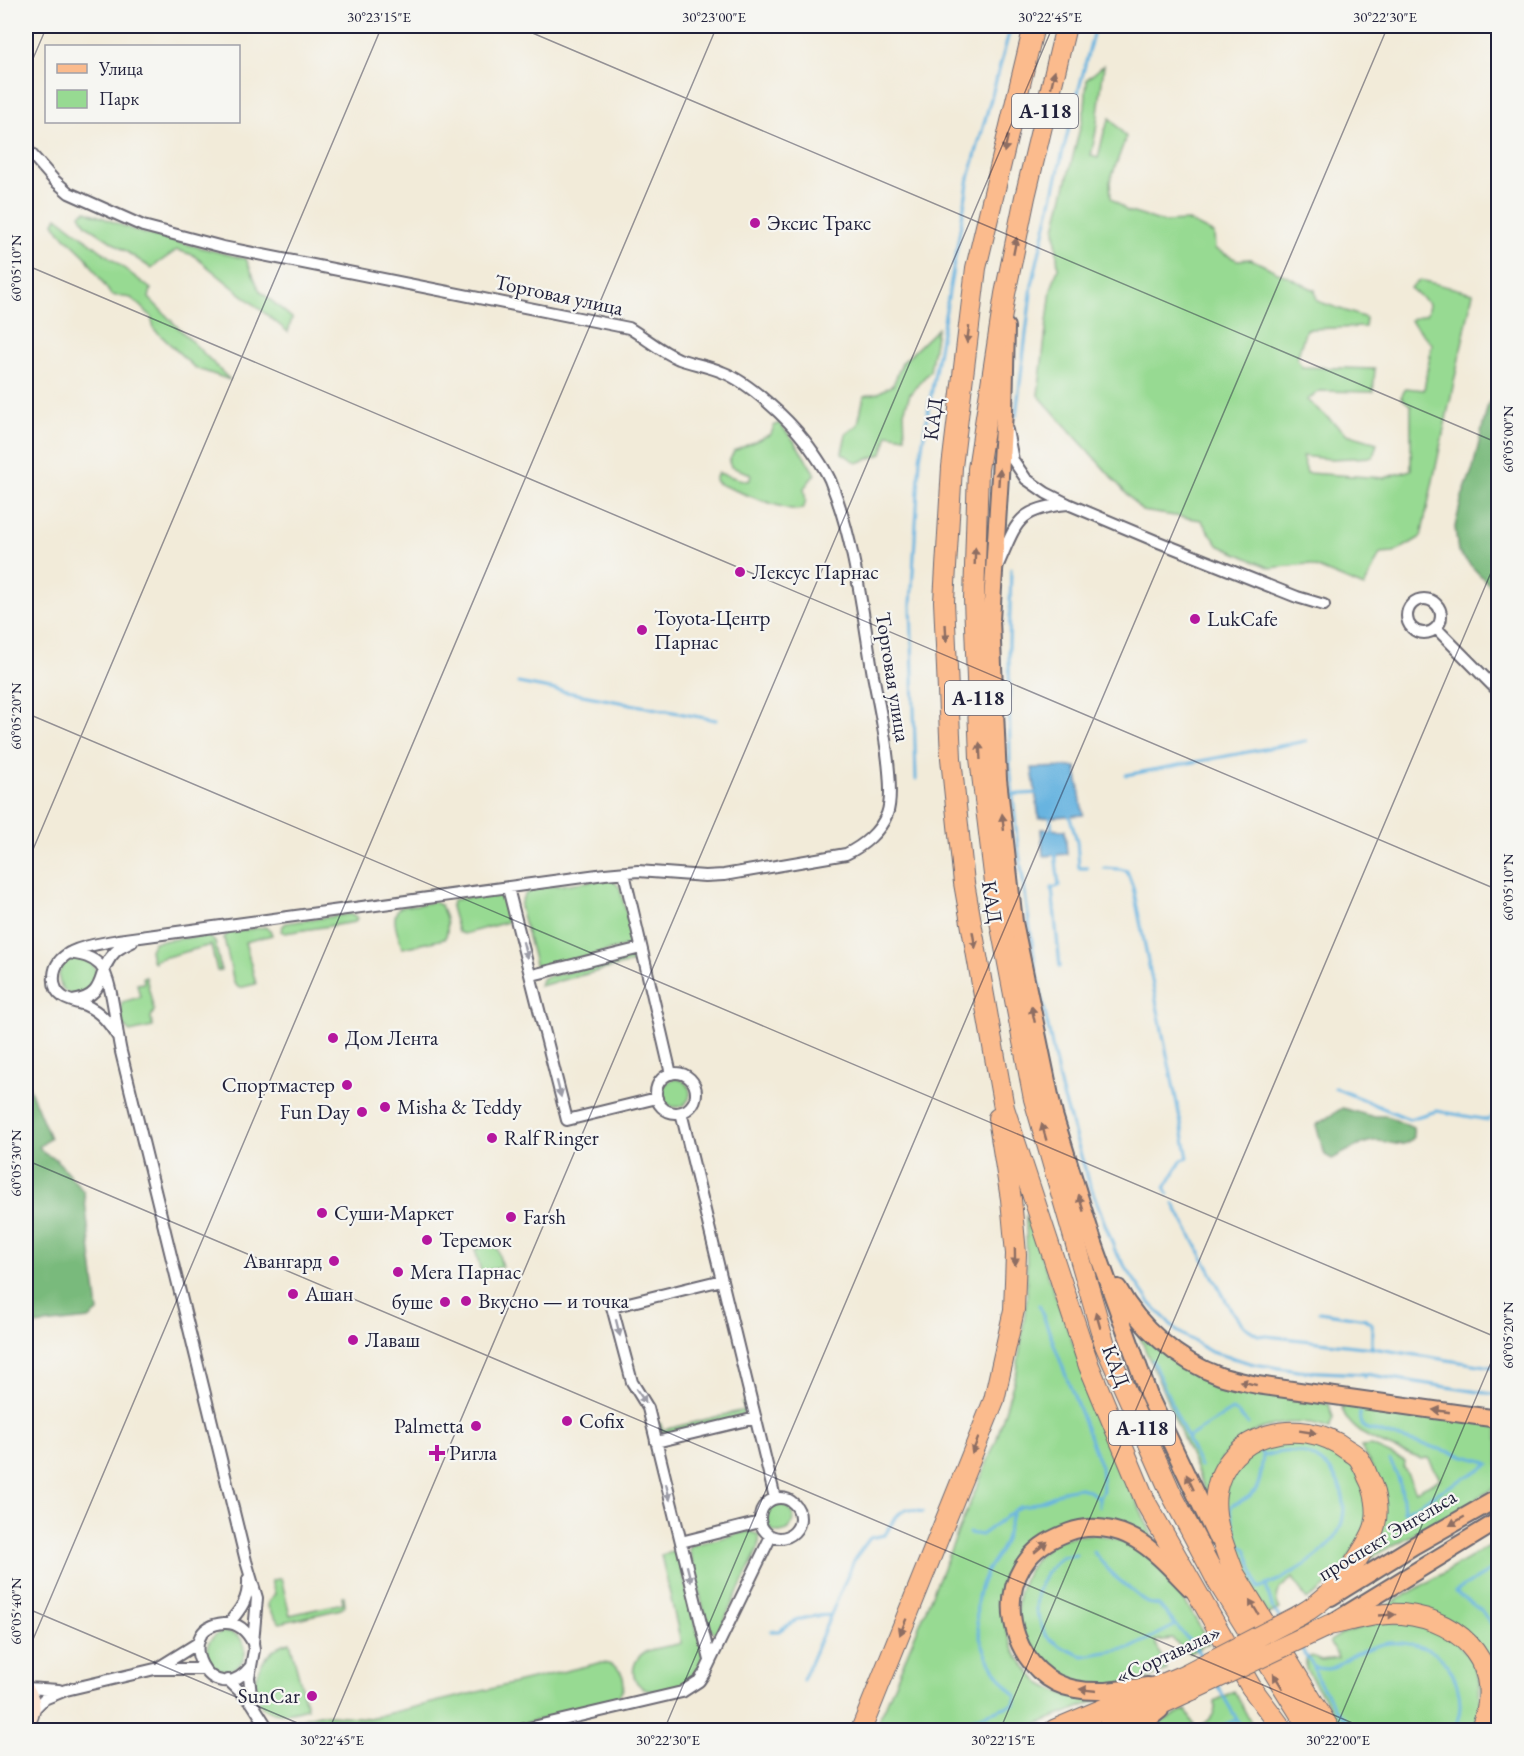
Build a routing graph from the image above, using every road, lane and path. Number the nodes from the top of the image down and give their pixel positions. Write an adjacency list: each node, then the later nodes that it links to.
1 (1034, 26): 20 (highway, КАД / А-118, one-way to 20)
2 (1066, 26): 4 (highway, КАД / А-118, one-way to 2)
3 (26, 148): 11 (street, Торговая улица)
4 (1005, 294): 5 (main road); 62 (highway, КАД / А-118, one-way to 4)
5 (1004, 412): 6 (street); 7 (main road, one-way to 5)
6 (1068, 504): 7 (street); 8 (street)
7 (993, 577): 24 (main road, one-way to 7)
8 (1324, 605)
9 (1437, 628): 10 (street)
10 (1498, 691)
11 (624, 873): 12 (street); 14 (street)
12 (508, 888): 13 (street); 17 (street, one-way to 17)
13 (141, 939): 15 (street); 16 (street)
14 (641, 948): 17 (street); 21 (street)
15 (69, 953): 16 (street); 18 (street)
16 (104, 971): 18 (street); 19 (street)
17 (532, 975): 22 (street, one-way to 22)
18 (73, 1001): 19 (street)
19 (118, 1037): 35 (street)
20 (995, 1060): 37 (highway, КАД / А-118); 56 (highway, one-way to 56)
21 (671, 1074): 22 (street); 23 (street)
22 (657, 1098): 23 (street)
23 (681, 1112): 25 (street)
24 (1092, 1238): 27 (main road, one-way to 24); 36 (main road, one-way to 24)
25 (722, 1280): 26 (street); 28 (street, one-way to 28)
26 (756, 1418): 28 (street); 29 (street)
27 (1498, 1419)
28 (656, 1442): 34 (street, one-way to 34)
29 (775, 1498): 32 (street); 33 (street)
30 (1498, 1498): 38 (main road, проспект Энгельса, one-way to 38)
31 (1498, 1521): 40 (main road)
32 (760, 1522): 33 (street); 34 (street)
33 (771, 1536): 43 (street)
34 (681, 1542): 43 (street, one-way to 43)
35 (246, 1561): 39 (street); 42 (street)
36 (1234, 1573): 38 (highway, «Сортавала», one-way to 38); 63 (highway, «Сортавала», one-way to 36)
37 (1199, 1597): 48 (main road, one-way to 37); 50 (highway, КАД / А-118)
38 (1306, 1611): 48 (highway, «Сортавала», bridge)
39 (229, 1623): 41 (street); 42 (street)
40 (1326, 1626): 48 (highway, «Сортавала», bridge); 64 (highway, «Сортавала», one-way to 64)
41 (198, 1643): 45 (street); 46 (street)
42 (253, 1643): 44 (street)
43 (710, 1660): 55 (street)
44 (251, 1665): 47 (street); 52 (street)
45 (155, 1669): 46 (street); 51 (street)
46 (202, 1669): 47 (street)
47 (228, 1680): 52 (street)
48 (1181, 1686): 57 (highway, «Сортавала»); 58 (highway, «Сортавала»); 59 (main road)
49 (26, 1688): 51 (street); 53 (main road)
50 (1251, 1688): 60 (main road); 61 (highway, КАД / А-118)
51 (66, 1690): 53 (street)
52 (252, 1703): 54 (street)
53 (29, 1718)
54 (269, 1731)
55 (520, 1731)
56 (861, 1731)
57 (1054, 1731)
58 (1105, 1731)
59 (1135, 1731)
60 (1270, 1731)
61 (1283, 1731)
62 (1310, 1731)
63 (1332, 1731)
64 (1480, 1731)

